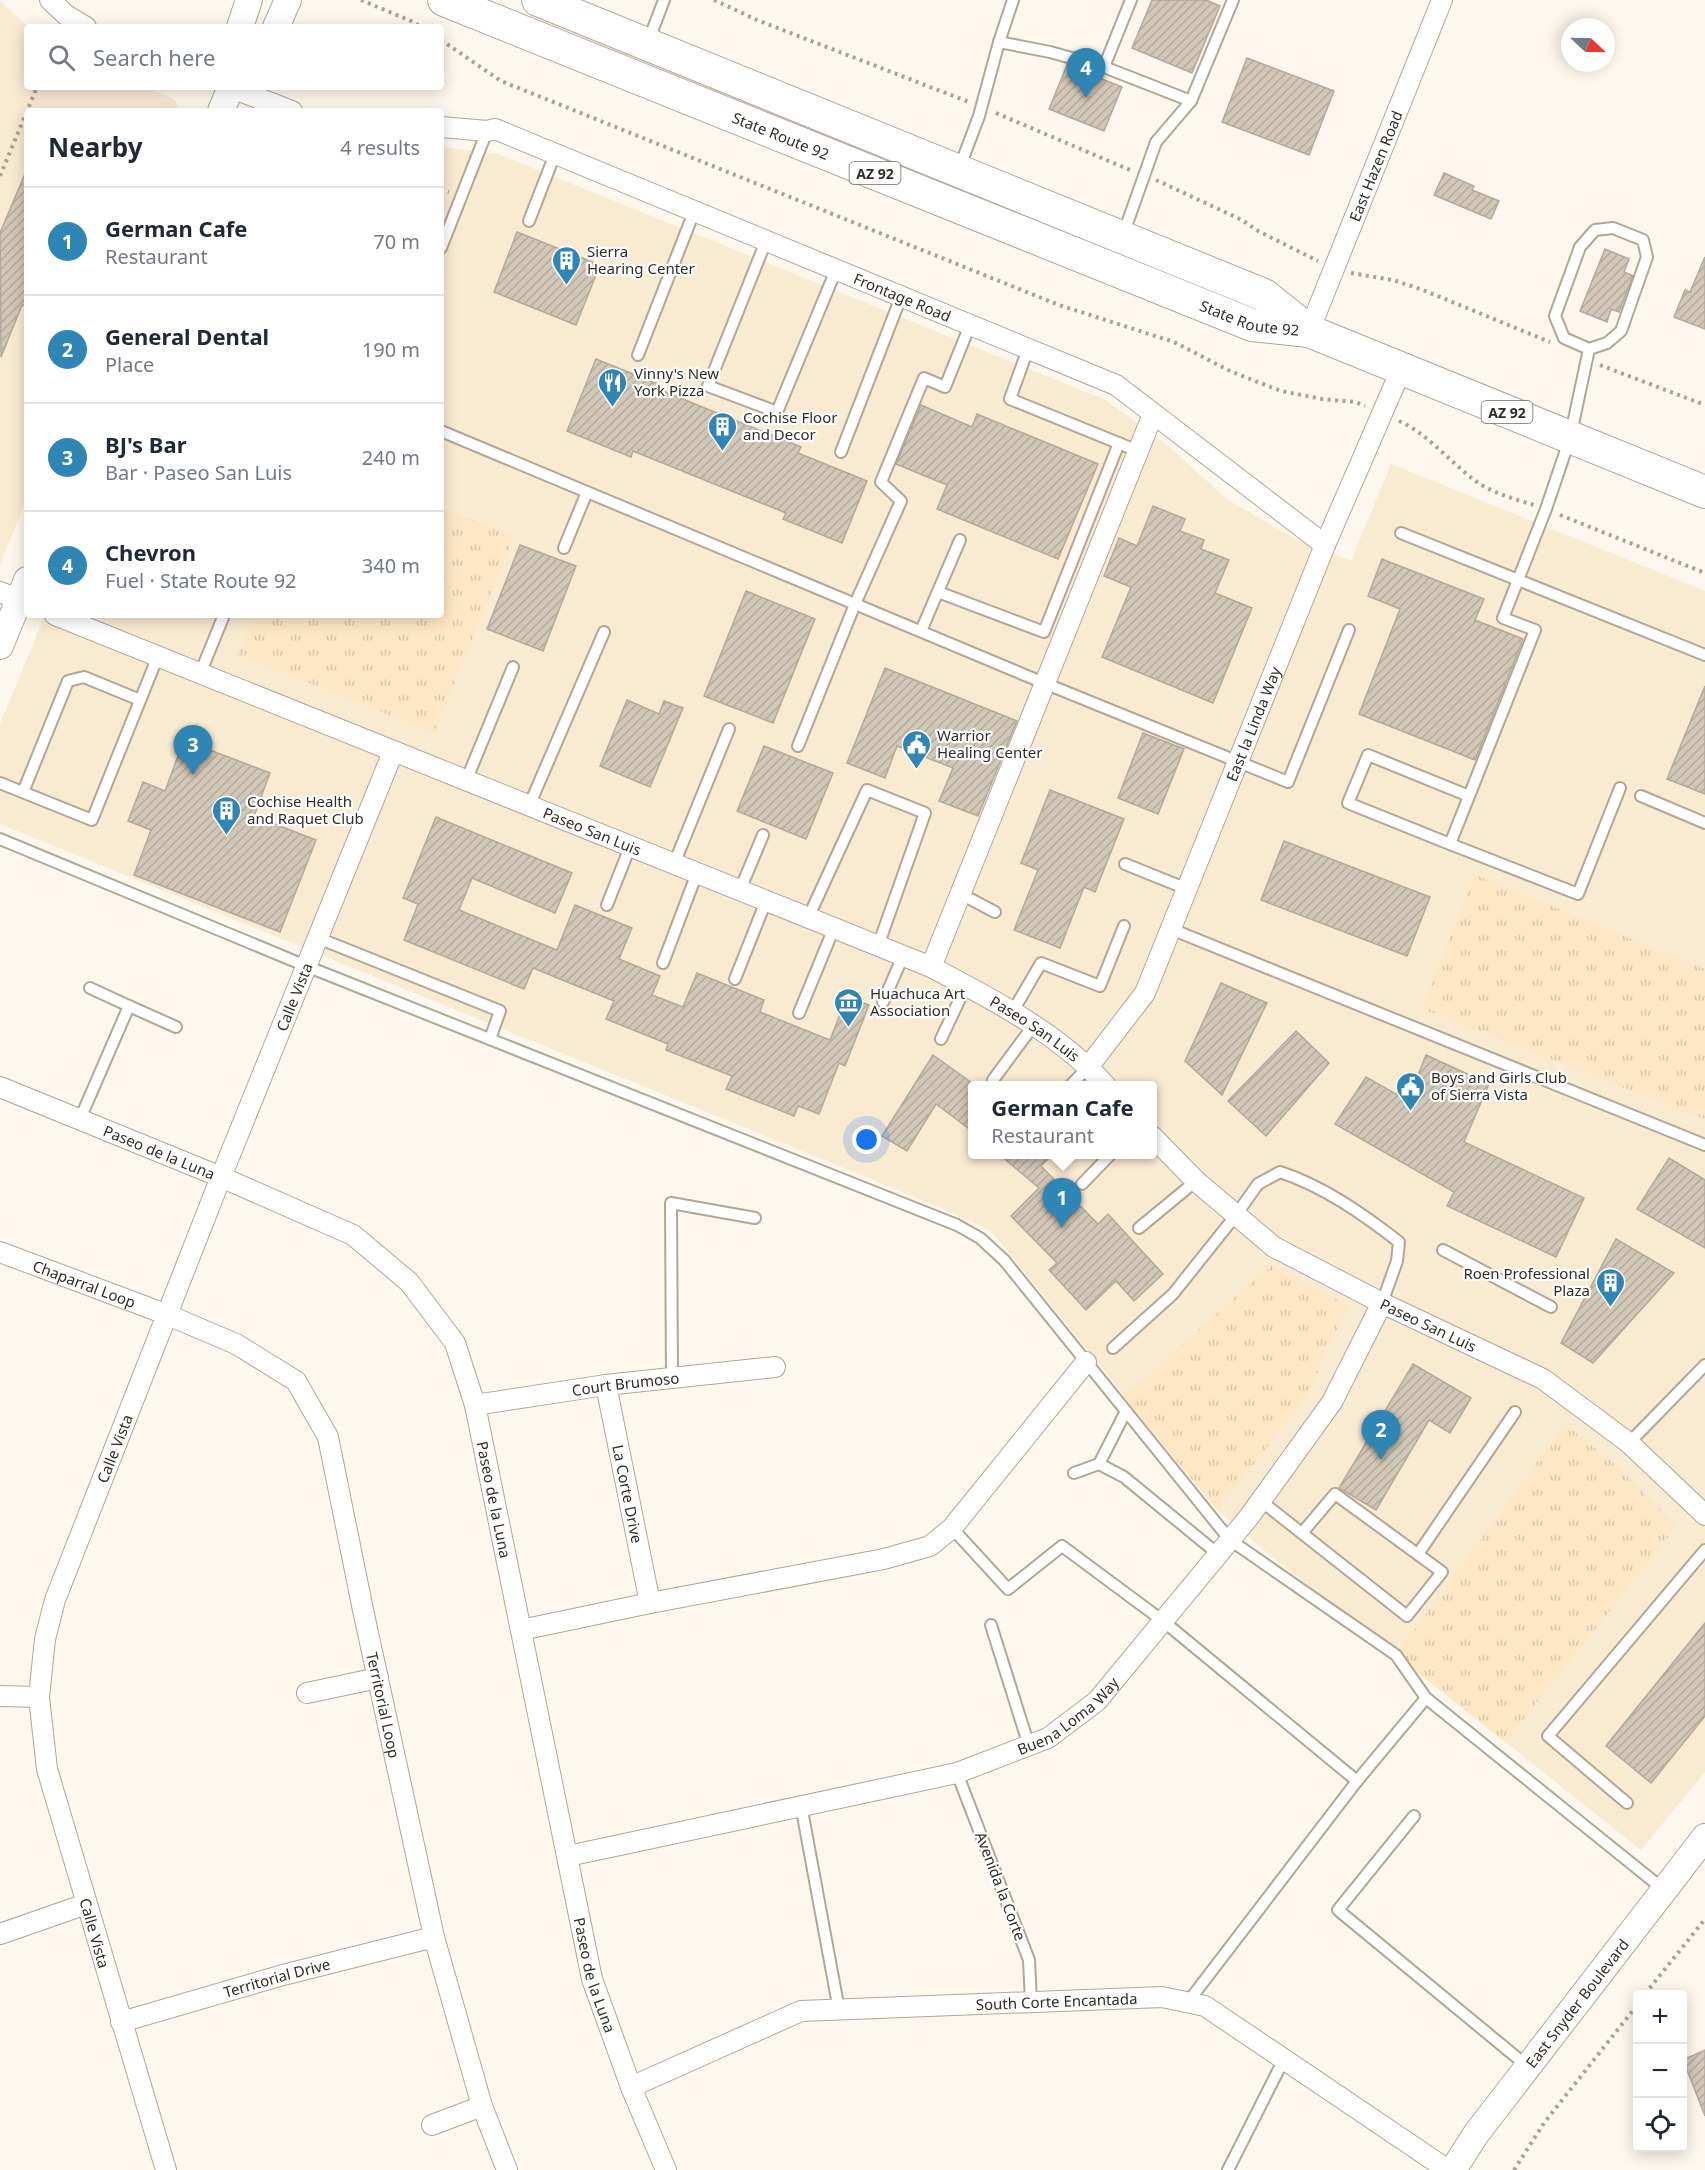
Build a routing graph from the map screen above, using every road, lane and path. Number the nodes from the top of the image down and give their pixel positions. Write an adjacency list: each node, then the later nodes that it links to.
1 (50, 0): 13 (street)
2 (249, 0): 14 (street)
3 (288, 0): 15 (street)
4 (361, 0): 16 (path)
5 (444, 0): 36 (main road, State Route 92 / AZ 92)
6 (538, 0): 19 (main road, State Route 92 / AZ 92)
7 (664, 0): 19 (lane)
8 (714, 0): 28 (path)
9 (1013, 0): 18 (lane)
10 (1131, 0): 20 (lane)
11 (1233, 0): 24 (lane)
12 (1442, 0): 42 (street, East Hazen Road)
13 (81, 24)
14 (241, 24)
15 (277, 24)
16 (416, 24)
17 (444, 42): 53 (path)
18 (999, 42): 20 (lane); 28 (lane)
19 (647, 45): 33 (main road, State Route 92 / AZ 92)
20 (1104, 67): 24 (lane)
21 (36, 90): 25 (path)
22 (230, 90): 26 (street)
23 (239, 90): 27 (street)
24 (1191, 101): 35 (lane)
25 (28, 108)
26 (222, 108)
27 (284, 108)
28 (982, 108): 33 (lane); 35 (path)
29 (24, 118): 34 (path)
30 (444, 127): 31 (street, Frontage Road)
31 (487, 130): 32 (street, Frontage Road); 40 (lane)
32 (555, 154): 37 (street, Frontage Road); 38 (lane)
33 (958, 172): 36 (main road); 39 (main road, State Route 92 / AZ 92)
34 (0, 176)
35 (1144, 176): 39 (lane); 42 (path)
36 (947, 202): 46 (main road, State Route 92 / AZ 92)
37 (694, 212): 41 (street, Frontage Road); 49 (lane)
38 (529, 220)
39 (1122, 238): 46 (main road, State Route 92 / AZ 92)
40 (444, 240)
41 (766, 241): 43 (street, Frontage Road); 43 (lane)
42 (1335, 268): 46 (street, East Hazen Road); 48 (path)
43 (836, 270): 44 (street, Frontage Road)
44 (901, 297): 45 (street, Frontage Road); 58 (lane)
45 (970, 325): 47 (street, Frontage Road); 70 (lane)
46 (1309, 331): 50 (main road, AZ 92 / AZ 92)
47 (1028, 349): 52 (street, Frontage Road); 56 (lane)
48 (1588, 354): 48 (lane); 51 (path); 55 (lane)
49 (638, 355)
50 (1401, 370): 53 (street, East la Linda Way); 55 (main road, AZ 92 / AZ 92)
51 (1705, 405)
52 (1153, 414): 57 (street); 64 (street, Frontage Road)
53 (1381, 414): 61 (path); 64 (street, East la Linda Way)
54 (444, 431): 59 (lane)
55 (1570, 438): 60 (main road, AZ 92 / AZ 92); 61 (lane)
56 (1119, 443): 57 (lane); 68 (lane)
57 (1138, 450): 81 (street)
58 (841, 452)
59 (587, 492): 65 (lane); 70 (lane)
60 (1705, 492)
61 (1546, 509): 66 (path); 67 (lane)
62 (1401, 533): 67 (lane)
63 (960, 540): 68 (lane)
64 (1325, 545): 86 (street, East la Linda Way)
65 (564, 548)
66 (1705, 573)
67 (1517, 579): 77 (lane); 91 (lane)
68 (938, 592): 74 (lane)
69 (18, 594): 76 (street)
70 (855, 604): 74 (lane); 84 (lane)
71 (63, 618): 78 (street, Paseo San Luis)
72 (223, 618): 80 (lane)
73 (1349, 630): 86 (lane)
74 (921, 631): 81 (lane)
75 (604, 632): 93 (lane)
76 (0, 646)
77 (1705, 655)
78 (158, 657): 80 (street, Paseo San Luis); 82 (lane)
79 (513, 667): 87 (lane)
80 (200, 674): 85 (street, Paseo San Luis)
81 (1044, 683): 86 (lane); 104 (street)
82 (140, 700): 90 (lane); 90 (lane)
83 (729, 729): 99 (lane)
84 (798, 746)
85 (393, 752): 87 (street, Paseo San Luis); 112 (street, Calle Vista)
86 (1238, 761): 102 (street, East la Linda Way)
87 (466, 781): 93 (street, Paseo San Luis)
88 (0, 783): 90 (lane)
89 (1620, 788): 97 (lane)
90 (23, 792)
91 (1469, 796): 97 (lane); 97 (lane)
92 (1641, 796): 94 (lane)
93 (529, 806): 98 (street, Paseo San Luis)
94 (1705, 823)
95 (763, 835): 103 (lane)
96 (0, 839): 116 (lane)
97 (1450, 844)
98 (630, 847): 99 (street, Paseo San Luis); 106 (lane)
99 (674, 864): 101 (street, Paseo San Luis)
100 (1125, 864): 102 (lane)
101 (697, 873): 103 (street, Paseo San Luis); 115 (lane)
102 (1187, 889): 111 (street, East la Linda Way)
103 (740, 890): 105 (street, Paseo San Luis)
104 (959, 893): 107 (lane); 117 (street)
105 (766, 901): 108 (street, Paseo San Luis); 118 (lane)
106 (608, 905)
107 (995, 912)
108 (808, 918): 110 (street, Paseo San Luis); 113 (lane)
109 (1124, 926): 123 (lane)
110 (834, 928): 113 (street, Paseo San Luis); 124 (lane)
111 (1171, 929): 129 (street, East la Linda Way); 136 (lane)
112 (318, 938): 116 (street, Calle Vista); 127 (lane)
113 (878, 946): 114 (street, Paseo San Luis)
114 (903, 956): 117 (street, Paseo San Luis); 121 (lane)
115 (663, 963)
116 (306, 966): 127 (lane); 138 (street, Calle Vista)
117 (931, 967): 119 (street, Paseo San Luis)
118 (735, 979)
119 (966, 986): 123 (street, Paseo San Luis); 128 (lane)
120 (90, 988): 122 (lane)
121 (883, 1002)
122 (129, 1006): 126 (lane); 134 (lane)
123 (1013, 1011): 125 (street, Paseo San Luis)
124 (799, 1013)
125 (1033, 1026): 129 (street, Paseo San Luis); 130 (lane)
126 (176, 1027)
127 (489, 1039): 150 (lane)
128 (941, 1039)
129 (1089, 1066): 131 (lane); 132 (street, Paseo San Luis)
130 (993, 1080)
131 (1075, 1081)
132 (1102, 1081)
133 (0, 1087): 134 (street, Paseo de la Luna)
134 (80, 1119): 138 (street, Paseo de la Luna)
135 (1157, 1141): 139 (street, Paseo San Luis)
136 (1705, 1145)
137 (1107, 1159): 140 (lane)
138 (221, 1177): 148 (street, Calle Vista); 155 (street, Paseo de la Luna)
139 (1196, 1181): 141 (street, Paseo San Luis); 143 (lane)
140 (1082, 1184)
141 (1236, 1215): 146 (street, Paseo San Luis); 146 (lane); 149 (lane)
142 (755, 1218): 153 (lane)
143 (1139, 1228)
144 (1443, 1250): 147 (lane)
145 (0, 1252): 148 (street, Chaparral Loop)
146 (1382, 1303): 158 (street, Paseo San Luis); 161 (street, Buena Loma Way)
147 (1551, 1307)
148 (168, 1315): 172 (street, Territorial Loop); 175 (street, Calle Vista)
149 (1113, 1348)
150 (1086, 1362): 156 (lane); 163 (street)
151 (1705, 1365): 158 (lane)
152 (775, 1368): 153 (street, Court Brumoso)
153 (672, 1378): 154 (street, Court Brumoso)
154 (606, 1385): 155 (street, Court Brumoso); 168 (street, La Corte Drive)
155 (475, 1405): 171 (street, Paseo de la Luna)
156 (1126, 1411): 159 (lane); 165 (lane)
157 (1515, 1412): 167 (lane)
158 (1629, 1443): 162 (street, Paseo San Luis)
159 (1099, 1464): 160 (lane); 165 (lane)
160 (1074, 1473)
161 (1261, 1501): 164 (lane); 165 (street, Buena Loma Way)
162 (1705, 1515)
163 (952, 1528): 168 (street); 169 (lane)
164 (1302, 1533): 167 (lane); 167 (lane)
165 (1224, 1547): 169 (street, Buena Loma Way); 176 (lane)
166 (1705, 1550): 180 (lane)
167 (1418, 1554)
168 (650, 1603): 171 (street)
169 (1163, 1621): 177 (street, Buena Loma Way); 179 (lane)
170 (991, 1625): 177 (lane)
171 (521, 1630): 184 (street, Paseo de la Luna)
172 (378, 1678): 173 (street); 189 (street, Territorial Loop)
173 (307, 1693)
174 (0, 1696): 175 (street)
175 (39, 1696): 186 (street, Calle Vista)
176 (1426, 1698): 179 (lane); 185 (lane)
177 (1029, 1746): 178 (street, Buena Loma Way)
178 (957, 1773): 181 (street, Buena Loma Way); 191 (lane, Avenida la Corte)
179 (1357, 1781): 192 (lane)
180 (1627, 1803)
181 (801, 1805): 184 (street, Buena Loma Way); 193 (lane)
182 (1414, 1816): 197 (lane)
183 (1705, 1837): 185 (street, East Snyder Boulevard)
184 (568, 1856): 198 (street, Paseo de la Luna)
185 (1663, 1889): 197 (street, East Snyder Boulevard)
186 (86, 1904): 188 (street); 195 (street, Calle Vista)
187 (1705, 1919): 190 (path)
188 (0, 1934)
189 (434, 1937): 195 (street, Territorial Drive); 199 (street, Territorial Loop)
190 (1649, 1990)
191 (1031, 2002): 192 (street, South Corte Encantada); 193 (street, South Corte Encantada)
192 (1188, 2002): 196 (street, South Corte Encantada)
193 (839, 2010): 198 (street, South Corte Encantada)
194 (1633, 2010): 207 (path)
195 (120, 2022): 201 (street, Calle Vista)
196 (1284, 2059): 204 (lane); 205 (street, South Corte Encantada)
197 (1527, 2066): 206 (street, East Snyder Boulevard)
198 (631, 2086): 203 (street, Paseo de la Luna)
199 (482, 2106): 200 (street); 202 (street, Territorial Loop)
200 (432, 2125)
201 (166, 2170)
202 (507, 2170)
203 (666, 2170)
204 (1228, 2170)
205 (1448, 2170)
206 (1453, 2170)
207 (1514, 2170)

